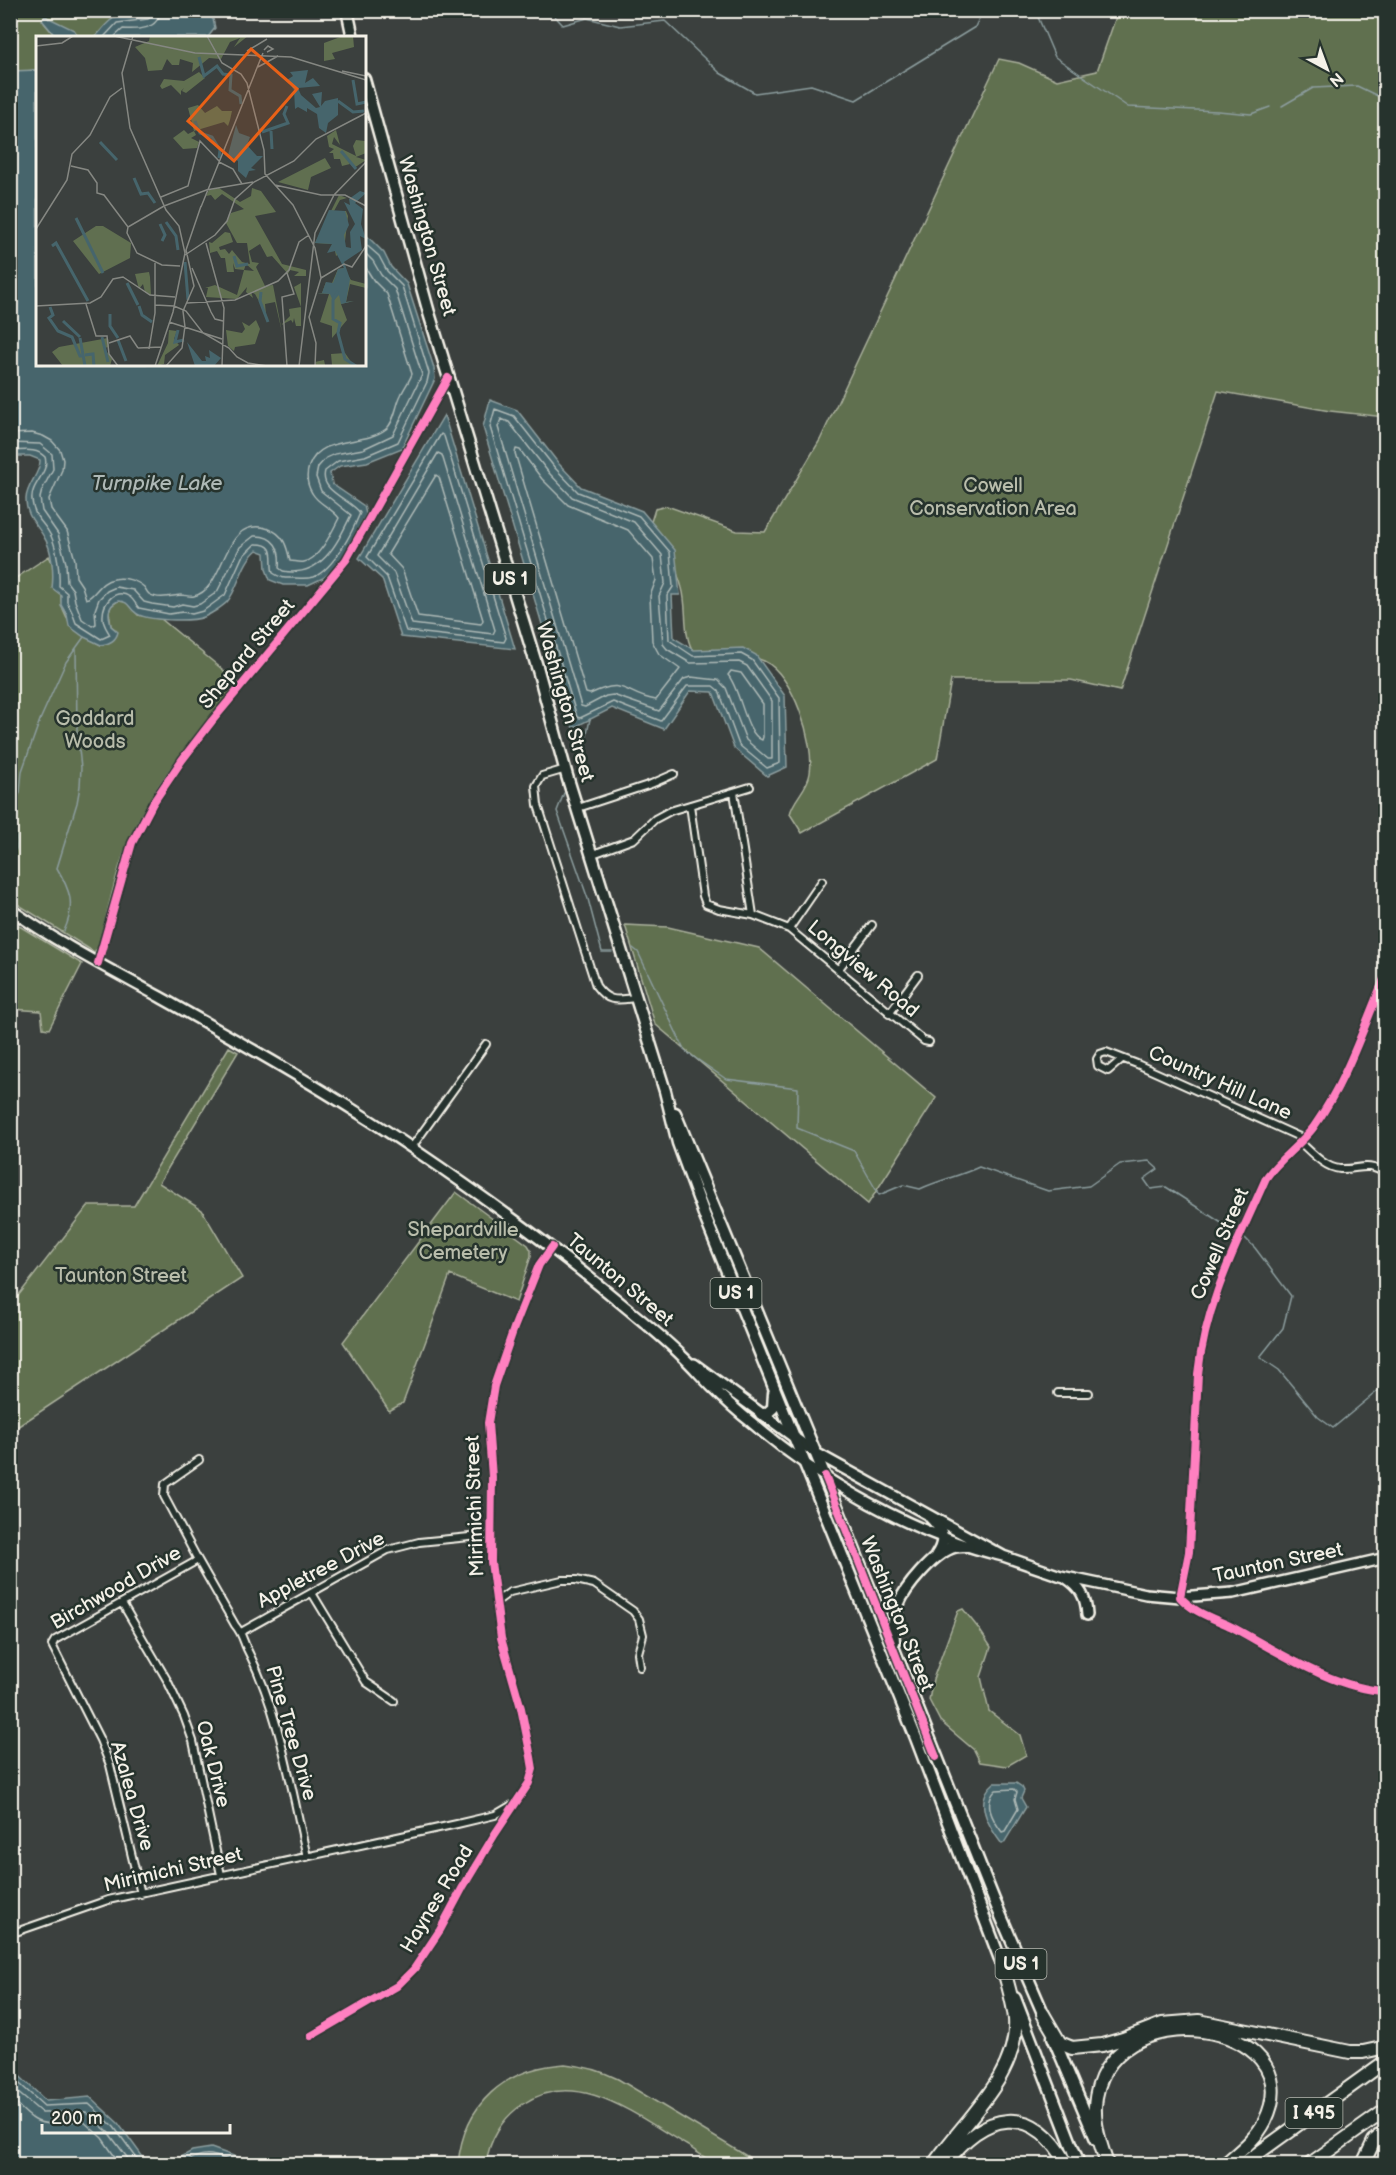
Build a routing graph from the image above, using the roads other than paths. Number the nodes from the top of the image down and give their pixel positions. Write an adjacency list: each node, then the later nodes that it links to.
1 (347, 10): 2 (main road)
2 (353, 36)
3 (366, 86): 4 (main road, Washington Street / US 1)
4 (448, 378): 5 (main road, Washington Street / US 1); 17 (street, Shepard Street)
5 (566, 769): 10 (main road, Washington Street / US 1); 21 (street)
6 (674, 774): 10 (street)
7 (750, 788): 8 (street)
8 (734, 792): 9 (street); 14 (street)
9 (690, 805): 11 (street); 14 (street, Longview Road)
10 (578, 808): 11 (main road, Washington Street / US 1)
11 (592, 854): 21 (main road, Washington Street / US 1)
12 (822, 881): 16 (street)
13 (10, 909): 17 (main road, Taunton Street)
14 (753, 915): 16 (street, Longview Road)
15 (872, 925): 18 (street)
16 (789, 929): 18 (street, Longview Road)
17 (98, 963): 28 (main road, Taunton Street)
18 (838, 970): 22 (street, Longview Road)
19 (1386, 974): 27 (street, Cowell Street)
20 (918, 975): 22 (street)
21 (636, 998): 26 (main road, Washington Street / US 1)
22 (889, 1014): 23 (street, Longview Road)
23 (929, 1042)
24 (486, 1044): 28 (street)
25 (1122, 1059): 27 (street, Country Hill Lane)
26 (664, 1091): 32 (main road, Washington Street / US 1); 37 (main road, Washington Street / US 1)
27 (1302, 1141): 29 (street, Country Hill Lane); 51 (street, Cowell Street)
28 (412, 1148): 30 (main road, Taunton Street)
29 (1386, 1174)
30 (552, 1247): 31 (main road, Taunton Street); 42 (street, Mirimichi Street)
31 (685, 1358): 35 (main road, Taunton Street); 39 (main road, Taunton Street)
32 (773, 1387): 35 (main road); 36 (main road, Washington Street / US 1)
33 (1058, 1393): 34 (street)
34 (1089, 1393)
35 (761, 1414): 36 (main road, Taunton Street)
36 (793, 1437): 37 (main road, Taunton Street); 39 (main road, Washington Street / US 1)
37 (814, 1452): 40 (main road, Washington Street / US 1); 41 (main road, Taunton Street)
38 (198, 1460): 48 (street, Pine Tree Drive)
39 (803, 1462): 40 (main road, Taunton Street); 66 (main road, Washington Street / US 1)
40 (825, 1476): 43 (main road, Taunton Street); 57 (main road, Washington Street / US 1)
41 (930, 1516): 43 (main road); 45 (main road, Taunton Street)
42 (490, 1535): 50 (street, Appletree Drive); 52 (street, Mirimichi Street)
43 (943, 1537): 44 (main road, Taunton Street); 47 (main road)
44 (969, 1546): 45 (main road, Taunton Street); 47 (main road)
45 (1003, 1556): 49 (main road, Taunton Street)
46 (1386, 1558): 51 (main road, Taunton Street)
47 (934, 1559): 57 (main road)
48 (198, 1560): 53 (street, Birchwood Drive); 55 (street, Pine Tree Drive)
49 (1061, 1576): 51 (main road, Taunton Street); 54 (main road)
50 (312, 1593): 55 (street, Appletree Drive); 60 (street)
51 (1180, 1597): 59 (street)
52 (496, 1602): 58 (street); 61 (street, Mirimichi Street)
53 (122, 1603): 56 (street, Birchwood Drive); 63 (street, Oak Drive)
54 (1087, 1615)
55 (241, 1632): 62 (street, Pine Tree Drive)
56 (52, 1646): 64 (street, Azalea Drive)
57 (898, 1663): 67 (main road, Washington Street / US 1)
58 (640, 1667)
59 (1386, 1691)
60 (394, 1701)
61 (516, 1804): 62 (street, Mirimichi Street); 68 (street, Haynes Road)
62 (307, 1857): 63 (street, Mirimichi Street)
63 (221, 1875): 64 (street, Mirimichi Street)
64 (141, 1894): 65 (street, Mirimichi Street)
65 (10, 1934)
66 (1001, 1960): 73 (highway); 76 (main road, Washington Street / US 1)
67 (1043, 2014): 69 (highway); 77 (main road, Washington Street / US 1)
68 (311, 2036)
69 (1386, 2047)
70 (1386, 2061): 79 (highway, I 495)
71 (1386, 2110): 80 (highway, I 495)
72 (1386, 2131): 81 (highway)
73 (934, 2164)
74 (945, 2164): 75 (highway)
75 (1067, 2164)
76 (1079, 2164)
77 (1107, 2164): 78 (highway)
78 (1225, 2164)
79 (1244, 2164)
80 (1310, 2164)
81 (1363, 2164)

